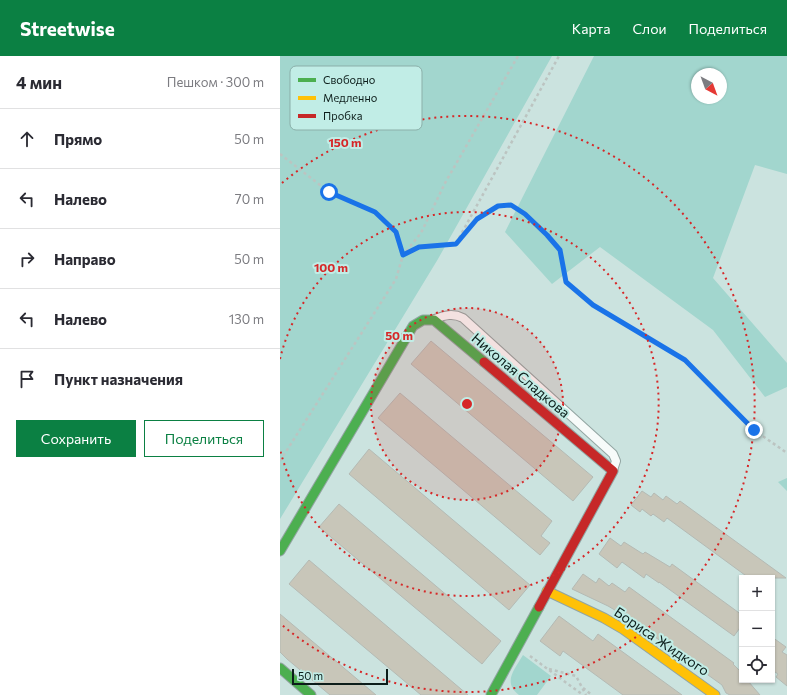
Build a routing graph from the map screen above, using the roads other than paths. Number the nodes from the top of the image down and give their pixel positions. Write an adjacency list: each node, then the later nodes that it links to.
1 (434, 320): 2 (street, Николая Сладкова); 2 (lane); 3 (street)
2 (613, 471): 4 (street)
3 (280, 551)
4 (547, 591): 7 (street); 8 (street, Бориса Жидкого)
5 (280, 668): 6 (street)
6 (312, 695)
7 (491, 695)
8 (715, 695)

